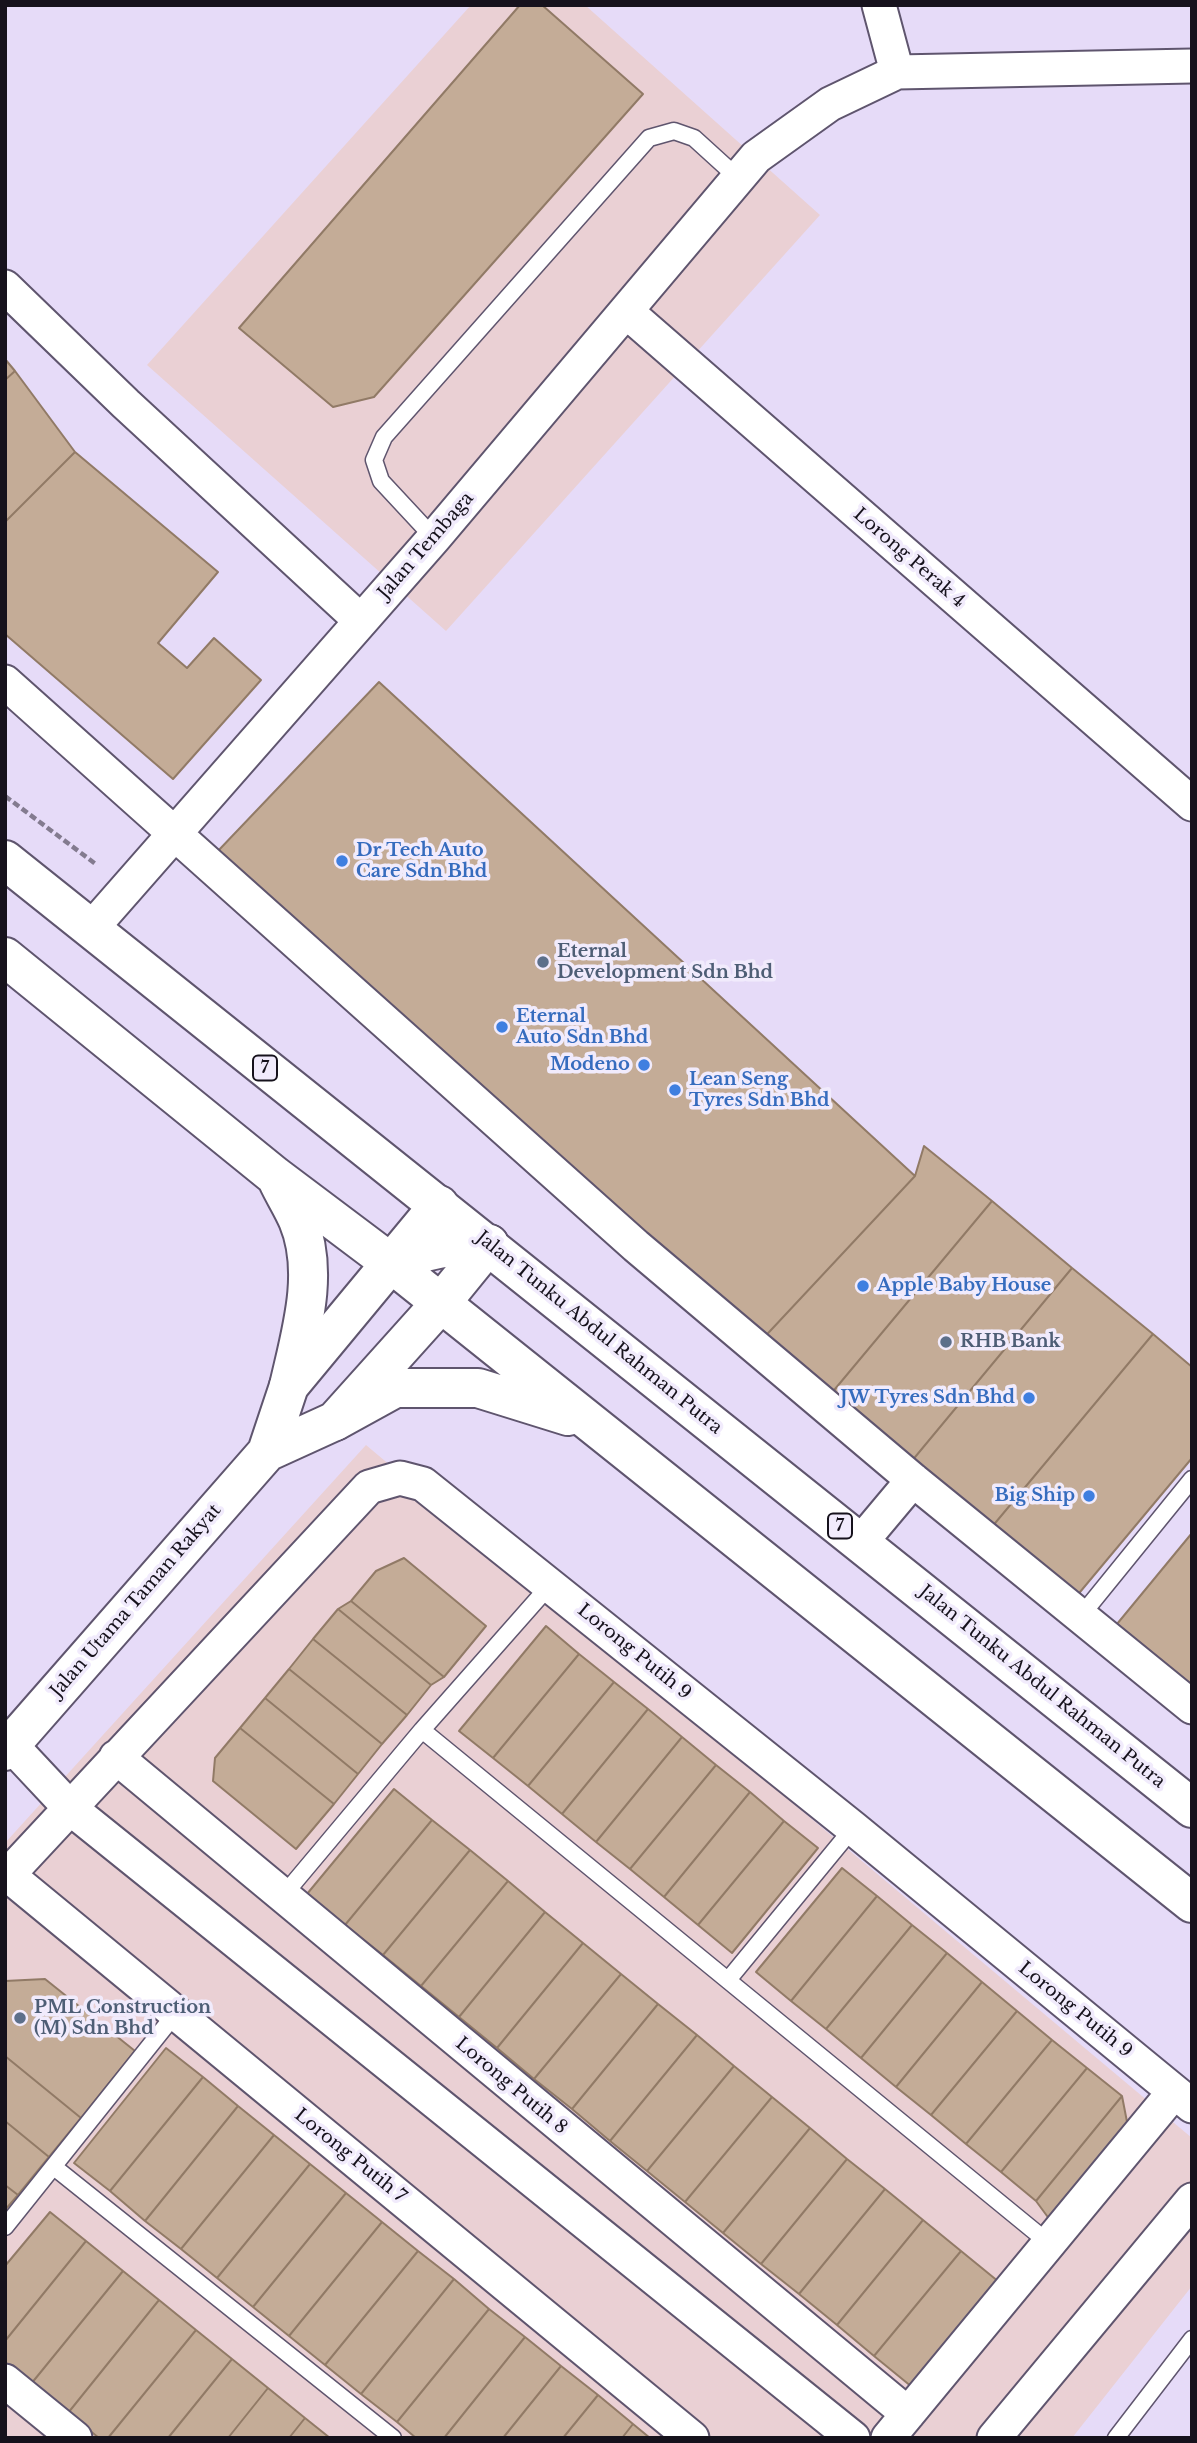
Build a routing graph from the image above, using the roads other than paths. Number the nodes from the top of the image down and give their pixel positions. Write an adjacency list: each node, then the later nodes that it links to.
1 (879, 5): 3 (street)
2 (1192, 66): 3 (street)
3 (897, 72): 4 (street, Jalan Tembaga)
4 (747, 167): 6 (street, Jalan Tembaga); 7 (lane)
5 (5, 287): 8 (street)
6 (626, 312): 7 (street, Jalan Tembaga); 10 (street, Lorong Perak 4)
7 (434, 538): 8 (street, Jalan Tembaga)
8 (361, 621): 11 (street, Jalan Tembaga)
9 (5, 682): 11 (street)
10 (1192, 804)
11 (176, 832): 13 (street, Jalan Tembaga); 25 (street)
12 (5, 860): 13 (main road, Jalan Tunku Abdul Rahman Putra / 7)
13 (90, 930): 16 (main road, Jalan Tunku Abdul Rahman Putra / 7)
14 (5, 957): 15 (main road)
15 (275, 1176): 18 (main road); 20 (main road)
16 (439, 1205): 17 (main road, Jalan Tunku Abdul Rahman Putra / 7); 18 (main road, Jalan Utama Taman Rakyat)
17 (489, 1244): 18 (main road); 19 (main road, Jalan Utama Taman Rakyat); 26 (main road, Jalan Tunku Abdul Rahman Putra / 7)
18 (392, 1264): 19 (main road); 20 (main road, Jalan Utama Taman Rakyat)
19 (441, 1303): 21 (main road, Jalan Utama Taman Rakyat); 22 (main road)
20 (289, 1386): 23 (main road, Jalan Utama Taman Rakyat)
21 (335, 1421): 22 (main road); 23 (main road, Jalan Utama Taman Rakyat)
22 (594, 1424): 38 (main road)
23 (267, 1452): 31 (main road, Jalan Utama Taman Rakyat)
24 (1192, 1479): 28 (lane)
25 (913, 1480): 26 (street); 28 (street)
26 (861, 1542): 34 (main road, Jalan Tunku Abdul Rahman Putra / 7)
27 (550, 1585): 30 (lane); 32 (street, Lorong Putih 9); 35 (street, Lorong Putih 9)
28 (1080, 1616): 29 (street)
29 (1192, 1707)
30 (422, 1730): 37 (lane); 39 (lane)
31 (8, 1748): 33 (street)
32 (116, 1757): 33 (street, Lorong Putih 9); 37 (street, Lorong Putih 8)
33 (70, 1808): 36 (street, Lorong Putih 9); 52 (street)
34 (1192, 1808)
35 (853, 1828): 39 (lane); 41 (street, Lorong Putih 9)
36 (6, 1876): 40 (street, Lorong Putih 7)
37 (282, 1897): 48 (street, Lorong Putih 8)
38 (1192, 1903)
39 (728, 1980): 45 (lane)
40 (176, 2013): 42 (lane); 51 (street, Lorong Putih 7)
41 (1183, 2099): 45 (street)
42 (54, 2167): 44 (lane); 50 (lane)
43 (1192, 2200): 53 (street)
44 (5, 2227)
45 (1050, 2244): 48 (street)
46 (1192, 2339): 54 (lane)
47 (5, 2381): 49 (street)
48 (898, 2426)
49 (75, 2438)
50 (393, 2438)
51 (691, 2438)
52 (853, 2438)
53 (993, 2438)
54 (1115, 2438)

